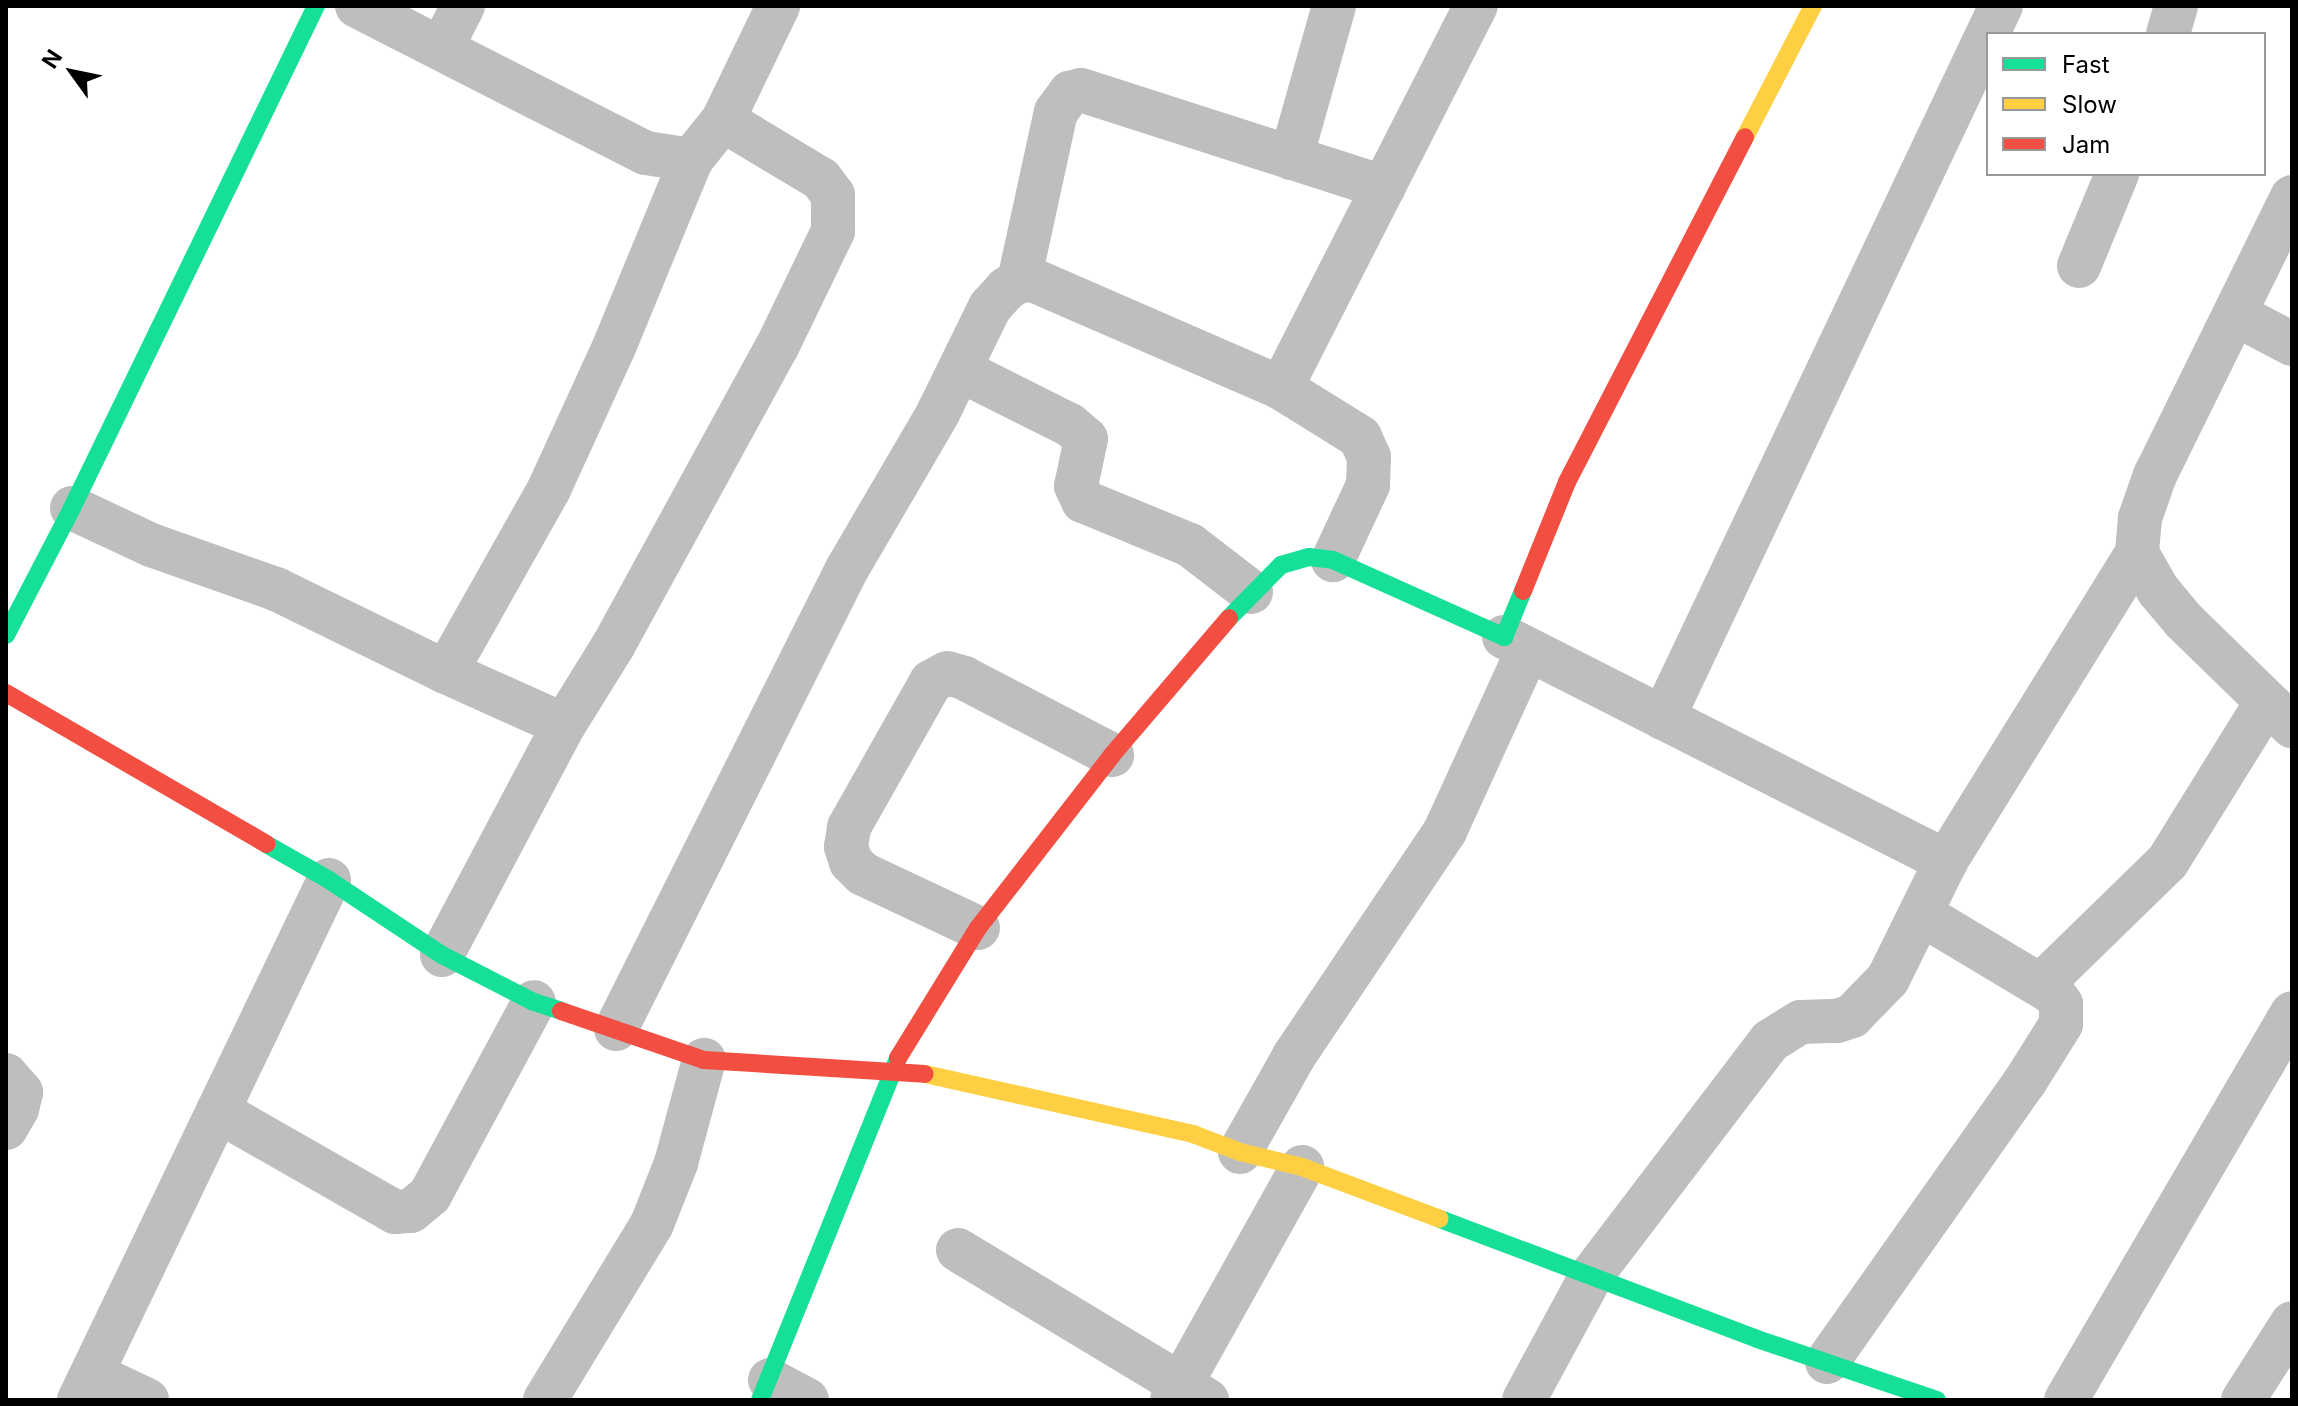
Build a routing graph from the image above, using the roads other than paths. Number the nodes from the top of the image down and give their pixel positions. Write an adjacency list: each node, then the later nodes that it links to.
1 (316, 6): 26 (street)
2 (357, 6): 13 (street)
3 (463, 6): 13 (street)
4 (778, 6): 14 (street)
5 (1334, 6): 15 (street)
6 (1476, 6): 18 (street)
7 (1813, 6): 31 (street)
8 (2001, 6): 10 (street)
9 (2176, 6): 11 (street)
10 (1989, 32)
11 (2169, 32)
12 (1986, 38): 35 (street)
13 (442, 47): 16 (street)
14 (723, 120): 16 (street); 36 (street)
15 (1291, 158): 18 (street); 21 (street)
16 (691, 160): 32 (street)
17 (2116, 176): 20 (street)
18 (1384, 187): 25 (street)
19 (2292, 197): 22 (street)
20 (2079, 266)
21 (1019, 281): 24 (street); 25 (street)
22 (2235, 314): 23 (street); 27 (street)
23 (2292, 344)
24 (960, 370): 29 (street); 46 (street)
25 (1281, 388): 28 (street)
26 (72, 508): 30 (street); 32 (street)
27 (2137, 553): 34 (street); 38 (street)
28 (1333, 560): 29 (street); 31 (street)
29 (1251, 592): 37 (street)
30 (6, 635)
31 (1516, 644): 35 (street); 52 (street)
32 (446, 672): 36 (street)
33 (6, 693): 39 (street)
34 (2279, 714): 43 (street)
35 (1663, 718): 38 (street)
36 (564, 725): 42 (street)
37 (1112, 755): 41 (street); 41 (street)
38 (1946, 861): 40 (street)
39 (329, 880): 42 (street); 50 (street)
40 (1921, 914): 43 (street); 55 (street)
41 (978, 928): 48 (street)
42 (442, 955): 44 (street)
43 (2041, 985): 57 (street)
44 (534, 1002): 46 (street); 50 (street)
45 (2292, 1013): 65 (street)
46 (616, 1029): 47 (street)
47 (704, 1060): 48 (street); 62 (street)
48 (890, 1072): 52 (street); 59 (street)
49 (6, 1075): 51 (street)
50 (218, 1111): 58 (street)
51 (6, 1128)
52 (1240, 1152): 53 (street)
53 (1302, 1167): 55 (street); 60 (street)
54 (958, 1250): 60 (street)
55 (1591, 1276): 57 (street); 63 (street)
56 (2292, 1323): 66 (street)
57 (1827, 1362): 64 (street)
58 (86, 1387): 61 (street)
59 (779, 1393)
60 (1187, 1395)
61 (147, 1400)
62 (545, 1400)
63 (1524, 1400)
64 (1937, 1400)
65 (2066, 1400)
66 (2243, 1400)

